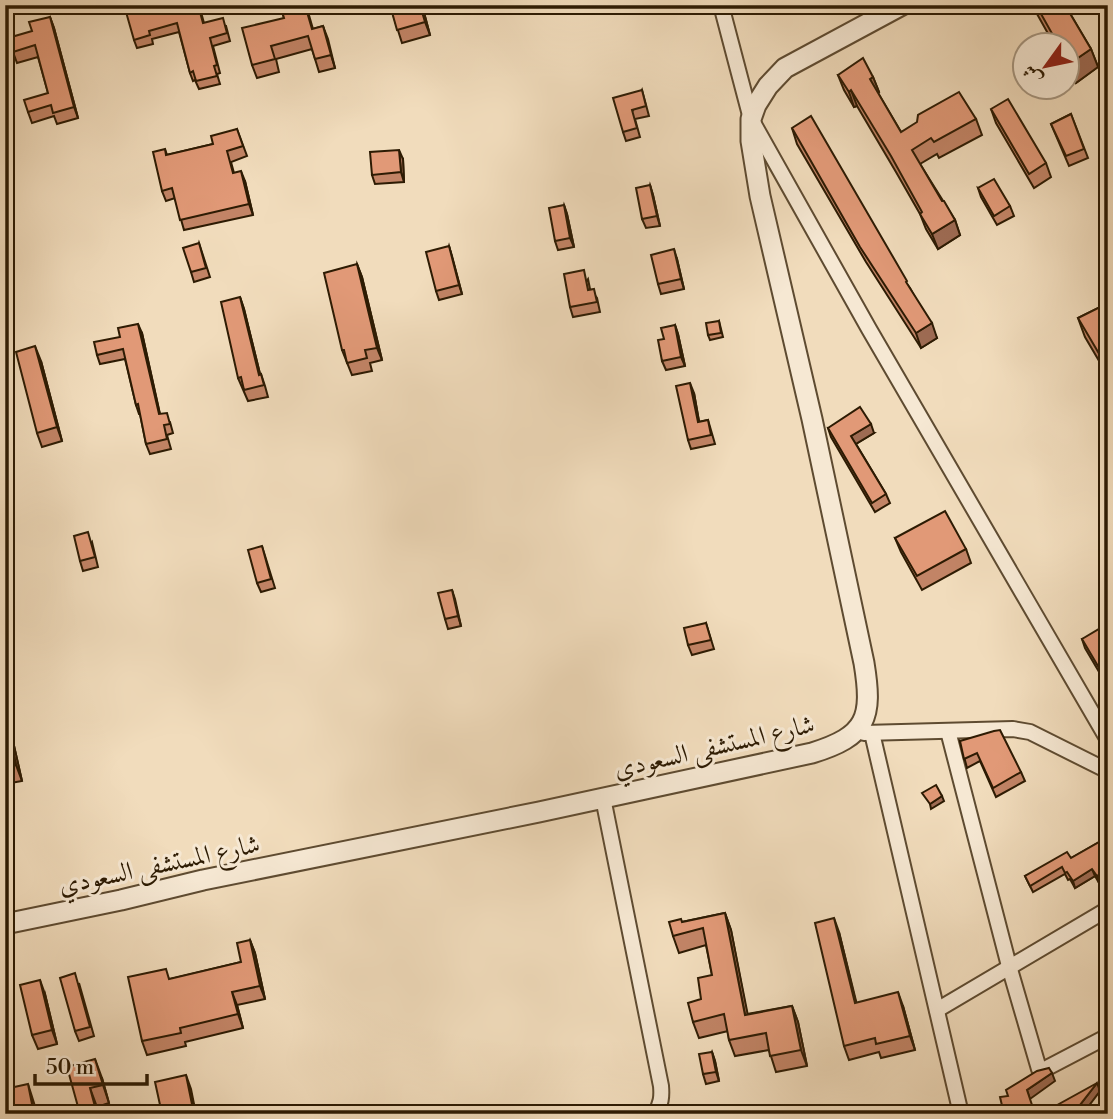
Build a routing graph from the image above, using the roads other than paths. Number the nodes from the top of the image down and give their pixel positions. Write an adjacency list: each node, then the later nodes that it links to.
1 (721, 5): 3 (street)
2 (902, 5): 3 (street)
3 (751, 119): 5 (street, شارع المستشفى السعودي); 6 (street)
4 (948, 730): 5 (street); 7 (street); 11 (street)
5 (864, 733): 8 (street, شارع المستشفى السعودي); 12 (street)
6 (1108, 740)
7 (1108, 771)
8 (603, 798): 10 (street, شارع المستشفى السعودي); 14 (street)
9 (1108, 909): 11 (street)
10 (5, 924)
11 (1009, 966): 12 (street); 13 (street)
12 (937, 1010): 15 (street)
13 (1108, 1036)
14 (655, 1114)
15 (961, 1114)

